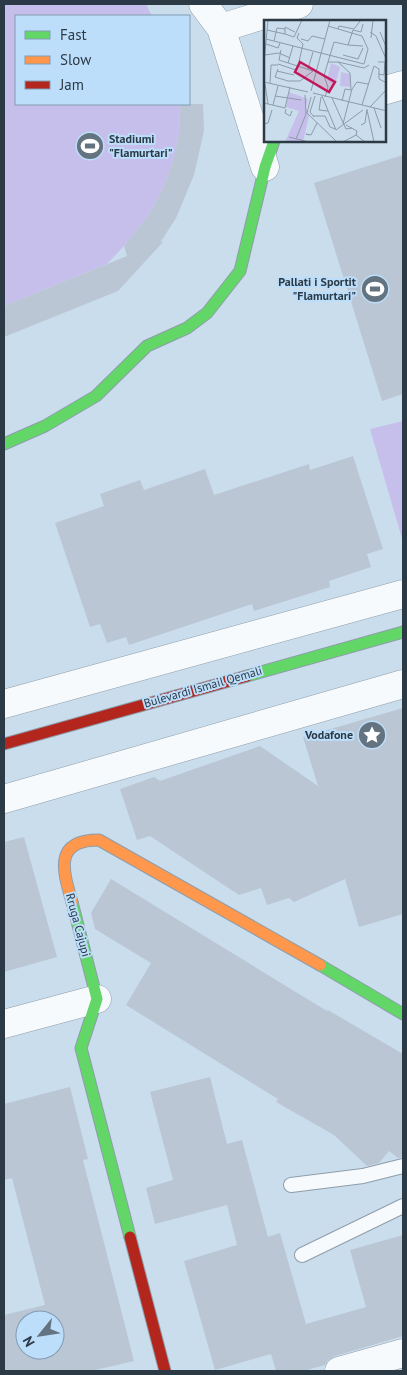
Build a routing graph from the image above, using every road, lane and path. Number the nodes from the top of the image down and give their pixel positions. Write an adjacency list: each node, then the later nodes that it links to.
1 (203, 4): 3 (street)
2 (299, 4): 3 (street)
3 (221, 28): 7 (street)
4 (403, 85): 5 (street)
5 (387, 90)
6 (274, 142): 7 (street)
7 (265, 167): 8 (street)
8 (4, 444)
9 (403, 594): 12 (street)
10 (403, 632): 13 (street, Bulevardi Ismail Qemali)
11 (403, 684): 14 (street)
12 (4, 704)
13 (4, 744)
14 (4, 799)
15 (97, 999): 16 (street); 17 (street, Rruga Cajupi); 19 (street)
16 (70, 1007): 18 (street); 19 (street)
17 (403, 1014)
18 (4, 1024)
19 (81, 1048): 25 (street)
20 (403, 1166): 21 (lane)
21 (291, 1184)
22 (403, 1206): 23 (lane)
23 (302, 1255)
24 (403, 1353): 26 (street)
25 (165, 1371)
26 (340, 1371)

